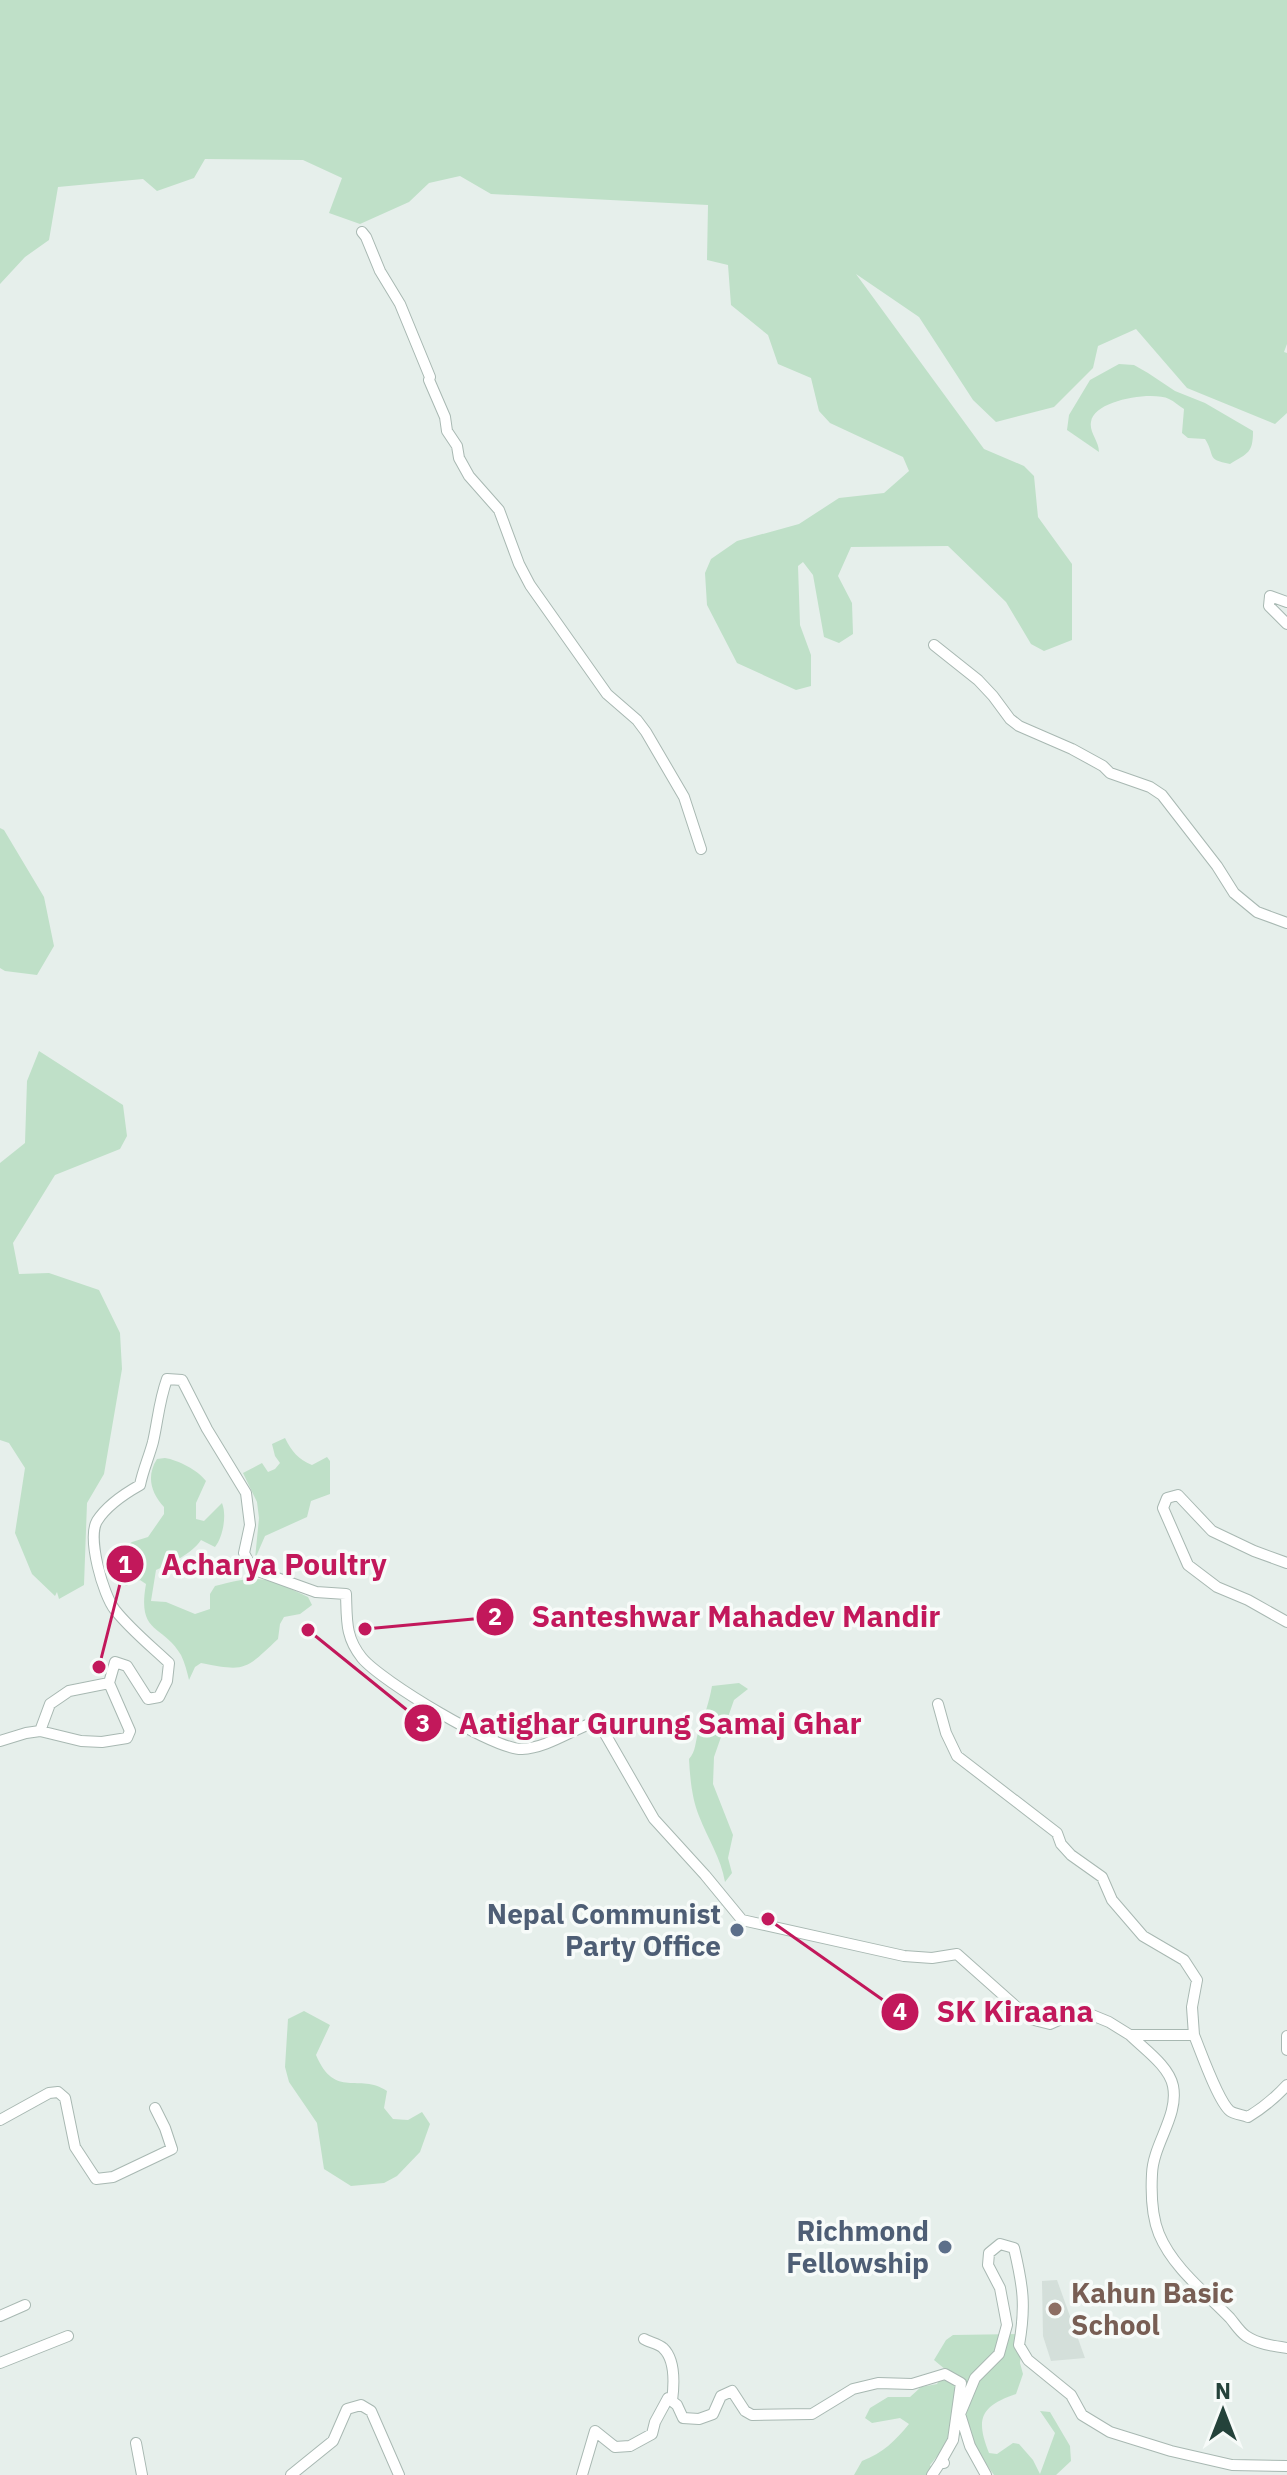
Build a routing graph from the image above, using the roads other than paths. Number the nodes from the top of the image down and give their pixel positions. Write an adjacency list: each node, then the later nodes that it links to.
1 (362, 232): 5 (street)
2 (1287, 602): 3 (street)
3 (1287, 624)
4 (934, 645): 6 (street)
5 (701, 849)
6 (1287, 923)
7 (1287, 1563): 8 (street)
8 (1287, 1622)
9 (109, 1683): 11 (street); 11 (street); 13 (street)
10 (938, 1704): 14 (street)
11 (40, 1731): 12 (street)
12 (0, 1741)
13 (1130, 2035): 14 (street); 24 (street)
14 (1194, 2035): 17 (street)
15 (1287, 2036): 16 (street)
16 (1287, 2050)
17 (1287, 2085)
18 (155, 2108): 19 (street)
19 (0, 2120)
20 (25, 2305): 21 (street)
21 (0, 2316)
22 (68, 2336): 25 (street)
23 (644, 2339): 26 (street)
24 (1287, 2348)
25 (0, 2363)
26 (672, 2401): 29 (street); 34 (street)
27 (960, 2414): 29 (street); 30 (street); 36 (street)
28 (136, 2443): 31 (street)
29 (940, 2463): 35 (street)
30 (1287, 2466)
31 (142, 2475)
32 (291, 2475): 33 (street)
33 (399, 2475)
34 (582, 2475)
35 (932, 2475)
36 (986, 2475)

